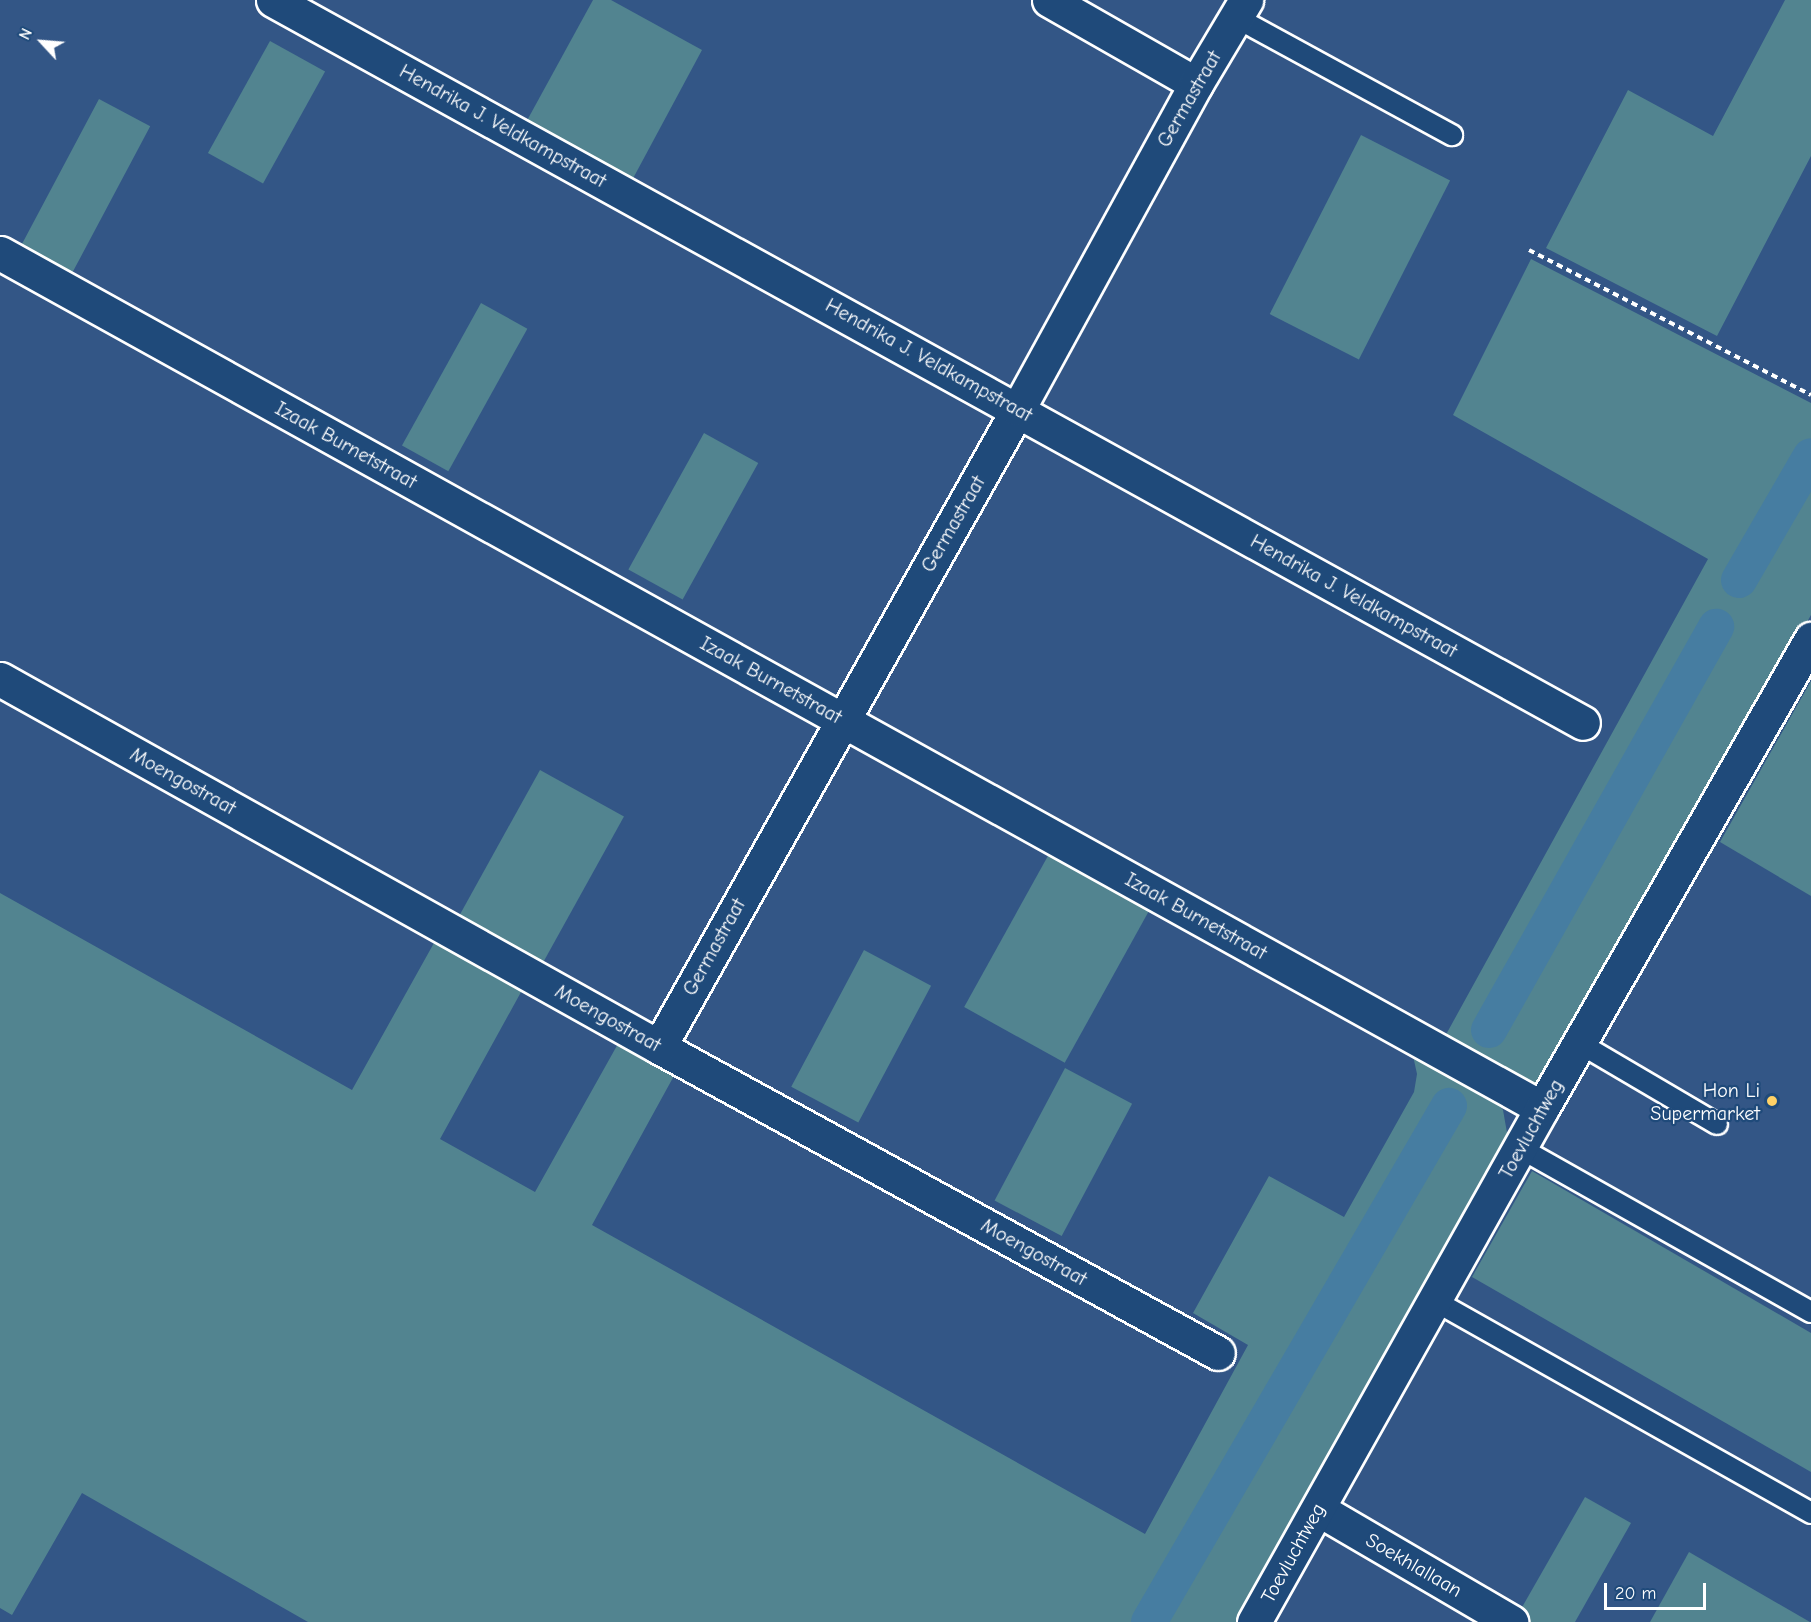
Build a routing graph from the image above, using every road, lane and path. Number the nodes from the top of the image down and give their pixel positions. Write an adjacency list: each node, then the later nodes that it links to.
1 (273, 0): 9 (street, Hendrika J. Veldkampstraat)
2 (1049, 0): 4 (street)
3 (1241, 9): 4 (street, Germastraat); 5 (lane)
4 (1196, 84): 9 (street, Germastraat)
5 (1452, 135)
6 (1529, 250): 8 (path)
7 (0, 253): 12 (street, Izaak Burnetstraat)
8 (1811, 395)
9 (1018, 409): 12 (street, Germastraat); 13 (street, Hendrika J. Veldkampstraat)
10 (1811, 639): 14 (street, Toevluchtweg)
11 (0, 679): 15 (street, Moengostraat)
12 (841, 719): 15 (street, Germastraat); 16 (street, Izaak Burnetstraat)
13 (1582, 723)
14 (1579, 1044): 16 (street, Toevluchtweg); 17 (lane)
15 (659, 1047): 21 (street, Moengostraat)
16 (1542, 1108): 18 (street, Toevluchtweg)
17 (1717, 1124)
18 (1520, 1148): 19 (street, Toevluchtweg); 20 (lane)
19 (1435, 1301): 22 (street, Toevluchtweg); 23 (lane)
20 (1811, 1312)
21 (1218, 1353)
22 (1318, 1509): 24 (street, Toevluchtweg); 25 (street, Soekhlallaan)
23 (1811, 1513)
24 (1254, 1622)
25 (1511, 1622)

